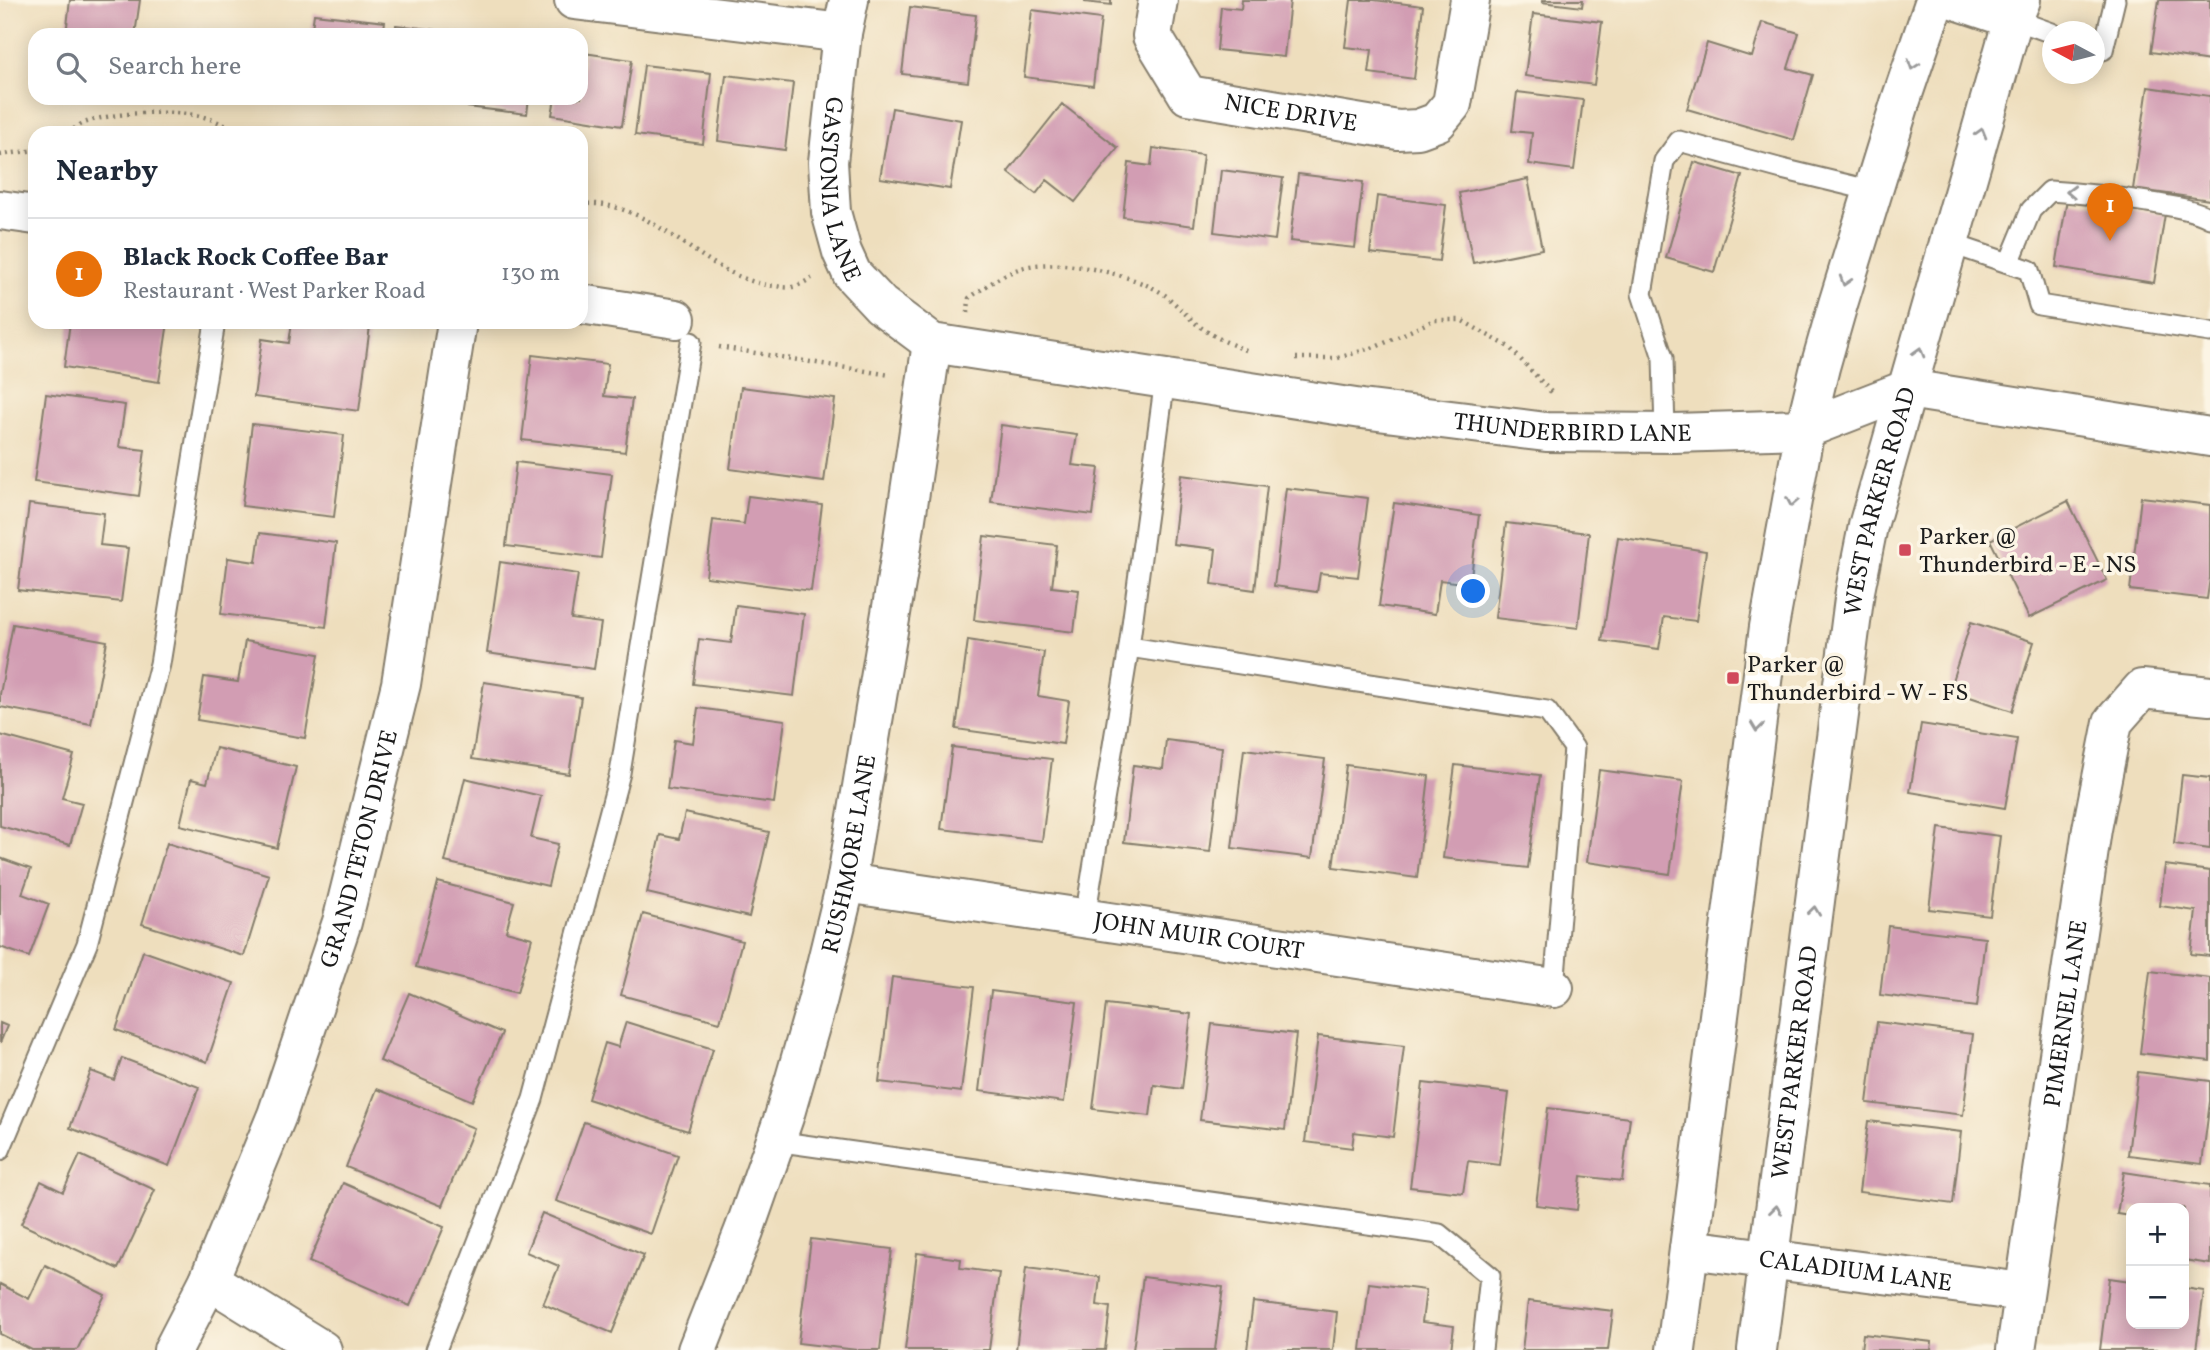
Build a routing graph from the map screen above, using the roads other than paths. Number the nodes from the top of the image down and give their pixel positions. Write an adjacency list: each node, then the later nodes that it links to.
1 (574, 0): 7 (street)
2 (1470, 0): 8 (street, NICE DRIVE)
3 (1935, 0): 11 (street, one-way to 11)
4 (1956, 0): 6 (street)
5 (2115, 0): 10 (lane)
6 (2017, 10): 9 (lane); 15 (street, WEST PARKER ROAD, one-way to 6)
7 (845, 17): 22 (street, GASTONIA LANE)
8 (1155, 18)
9 (2042, 26)
10 (2105, 42)
11 (1873, 191): 25 (street, one-way to 25); 26 (lane)
12 (0, 210): 13 (street)
13 (28, 214)
14 (2210, 218): 16 (lane, one-way to 16)
15 (1949, 243): 16 (lane); 24 (street, WEST PARKER ROAD, one-way to 15)
16 (2009, 263): 21 (lane)
17 (588, 306): 20 (street)
18 (214, 329): 34 (lane)
19 (456, 329): 37 (street, GRAND TETON DRIVE)
20 (683, 330): 41 (lane)
21 (2210, 332)
22 (932, 343): 23 (street, THUNDERBIRD LANE); 30 (street, RUSHMORE LANE)
23 (1165, 379): 26 (street, THUNDERBIRD LANE); 28 (lane)
24 (1908, 389): 25 (street, THUNDERBIRD LANE); 27 (street); 36 (street, WEST PARKER ROAD, one-way to 24)
25 (1805, 429): 26 (street, THUNDERBIRD LANE); 35 (street, one-way to 35)
26 (1665, 433)
27 (2210, 437)
28 (1129, 647): 31 (lane); 32 (lane)
29 (2210, 696): 38 (street, PIMERNEL LANE)
30 (846, 883): 31 (street, JOHN MUIR COURT); 33 (street, RUSHMORE LANE)
31 (1085, 918): 32 (street, JOHN MUIR COURT)
32 (1553, 988)
33 (775, 1141): 42 (street, RUSHMORE LANE); 43 (lane)
34 (0, 1150)
35 (1689, 1249): 36 (street, CALADIUM LANE); 44 (street)
36 (1770, 1259): 38 (street, CALADIUM LANE); 45 (street, WEST PARKER ROAD)
37 (209, 1280): 39 (street, GRAND TETON DRIVE); 40 (street)
38 (2023, 1292): 46 (street, PIMERNEL LANE)
39 (173, 1350)
40 (322, 1350)
41 (436, 1350)
42 (697, 1350)
43 (1482, 1350)
44 (1676, 1350)
45 (1757, 1350)
46 (2016, 1350)

